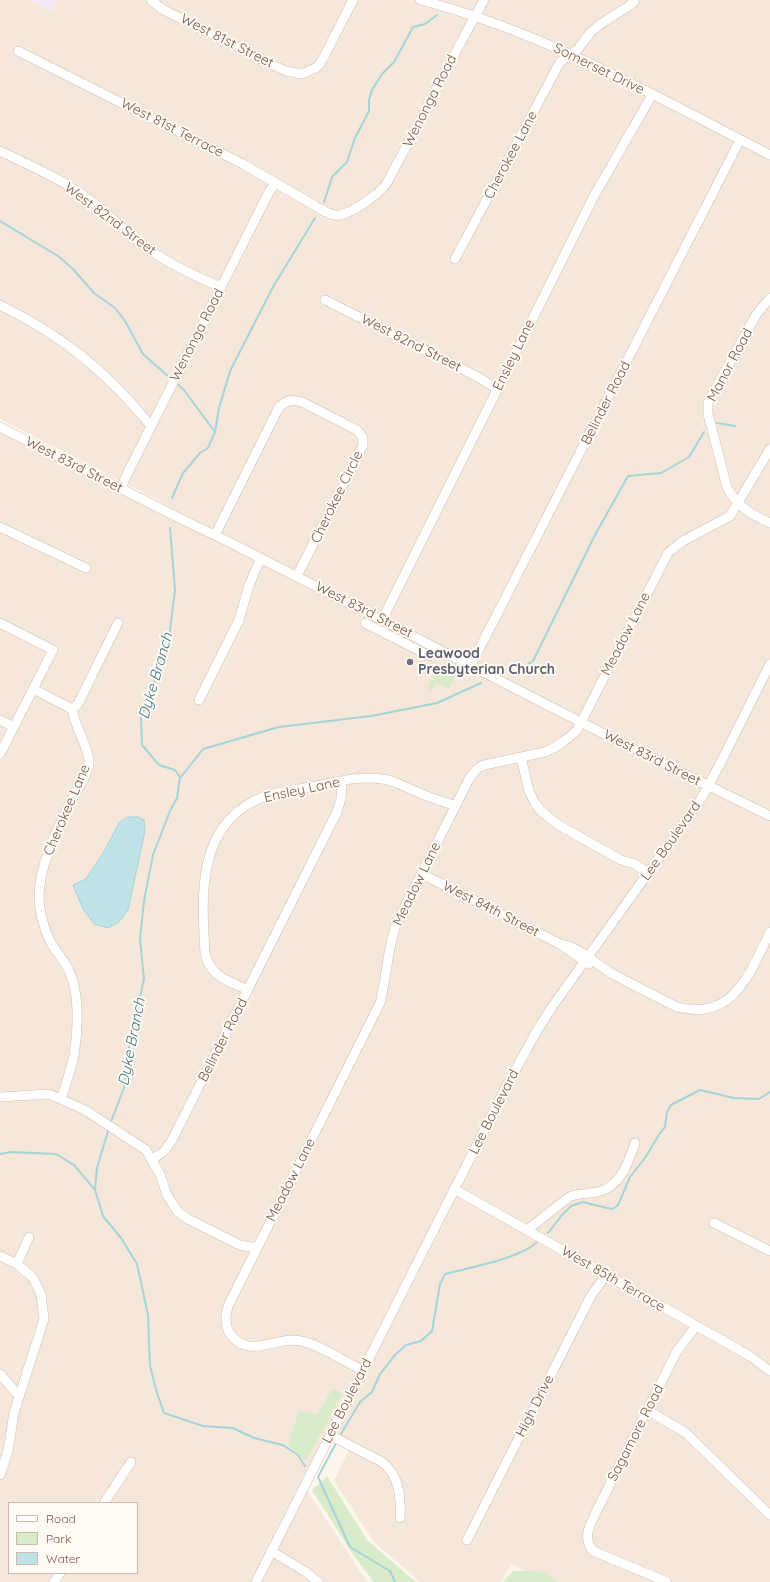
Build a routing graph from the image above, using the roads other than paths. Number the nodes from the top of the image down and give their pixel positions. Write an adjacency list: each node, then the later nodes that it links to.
1 (151, 0): 2 (street, West 81st Street)
2 (353, 0)
3 (420, 0): 6 (street, Somerset Drive)
4 (484, 0): 6 (street, Wenonga Road)
5 (635, 0): 8 (street, Cherokee Lane)
6 (474, 17): 8 (street, Somerset Drive); 14 (street, Wenonga Road)
7 (18, 50): 13 (street, West 81st Terrace)
8 (570, 54): 9 (street, Somerset Drive); 15 (street, Cherokee Lane)
9 (652, 95): 10 (street, Somerset Drive); 20 (street, Ensley Lane)
10 (740, 140): 12 (street, Somerset Drive); 38 (street, Belinder Road)
11 (0, 151): 16 (street, West 82nd Street)
12 (770, 155)
13 (275, 184): 14 (street, West 81st Terrace); 16 (street, Wenonga Road)
14 (324, 211)
15 (456, 259)
16 (221, 287): 21 (street, Wenonga Road)
17 (770, 298): 25 (street, Manor Road)
18 (325, 300): 20 (street, West 82nd Street)
19 (0, 305): 21 (street)
20 (497, 389): 32 (street, Ensley Lane)
21 (152, 426): 24 (street, Wenonga Road)
22 (0, 427): 24 (street, West 83rd Street)
23 (770, 450): 25 (street, Meadow Lane)
24 (121, 489): 28 (street, West 83rd Street)
25 (738, 504): 26 (street); 43 (street, Meadow Lane)
26 (770, 523)
27 (0, 527): 30 (street)
28 (215, 535): 29 (street, West 83rd Street); 31 (street, Cherokee Circle)
29 (261, 558): 31 (street, West 83rd Street); 40 (street)
30 (86, 568)
31 (297, 576): 32 (street, West 83rd Street)
32 (382, 620): 38 (street, West 83rd Street)
33 (0, 623): 39 (street)
34 (118, 623): 41 (street)
35 (365, 623): 36 (street)
36 (430, 656)
37 (770, 664): 48 (street, Lee Boulevard)
38 (471, 665): 43 (street, West 83rd Street)
39 (33, 689): 41 (street); 44 (street)
40 (199, 700)
41 (72, 709): 57 (street, Cherokee Lane)
42 (0, 720): 44 (street)
43 (582, 722): 46 (street, Meadow Lane); 48 (street, West 83rd Street)
44 (14, 727): 45 (street)
45 (0, 754)
46 (521, 757): 49 (street, Meadow Lane); 52 (street)
47 (342, 782): 49 (street, Ensley Lane); 55 (street, Belinder Road); 55 (street, Ensley Lane)
48 (708, 786): 50 (street, West 83rd Street); 52 (street, Lee Boulevard)
49 (456, 806): 51 (street, Meadow Lane)
50 (770, 816)
51 (422, 874): 54 (street, West 84th Street); 64 (street, Meadow Lane)
52 (646, 876): 54 (street, Lee Boulevard)
53 (770, 932): 54 (street, West 84th Street)
54 (587, 959): 60 (street, Lee Boulevard)
55 (248, 990): 59 (street, Belinder Road)
56 (0, 1097): 57 (street)
57 (61, 1099): 59 (street)
58 (635, 1142): 62 (street)
59 (152, 1160): 64 (street)
60 (454, 1189): 62 (street, West 85th Terrace); 70 (street, Lee Boulevard)
61 (714, 1223): 65 (street)
62 (527, 1230): 68 (street, West 85th Terrace)
63 (29, 1237): 67 (street)
64 (256, 1248): 70 (street, Meadow Lane)
65 (770, 1251)
66 (0, 1256): 67 (street)
67 (17, 1264): 73 (street)
68 (606, 1275): 69 (street, West 85th Terrace); 81 (street, High Drive)
69 (696, 1326): 71 (street, West 85th Terrace); 74 (street, Sagamore Road)
70 (362, 1370): 75 (street, Lee Boulevard)
71 (770, 1371)
72 (0, 1374): 73 (street)
73 (19, 1396): 77 (street)
74 (647, 1410): 79 (street); 85 (street, Sagamore Road)
75 (330, 1435): 80 (street); 82 (street, Lee Boulevard)
76 (131, 1462): 78 (street)
77 (0, 1475)
78 (105, 1502)
79 (770, 1515)
80 (400, 1518)
81 (468, 1540)
82 (271, 1551): 83 (street, Lee Boulevard); 84 (street)
83 (256, 1582)
84 (318, 1582)
85 (667, 1582)

